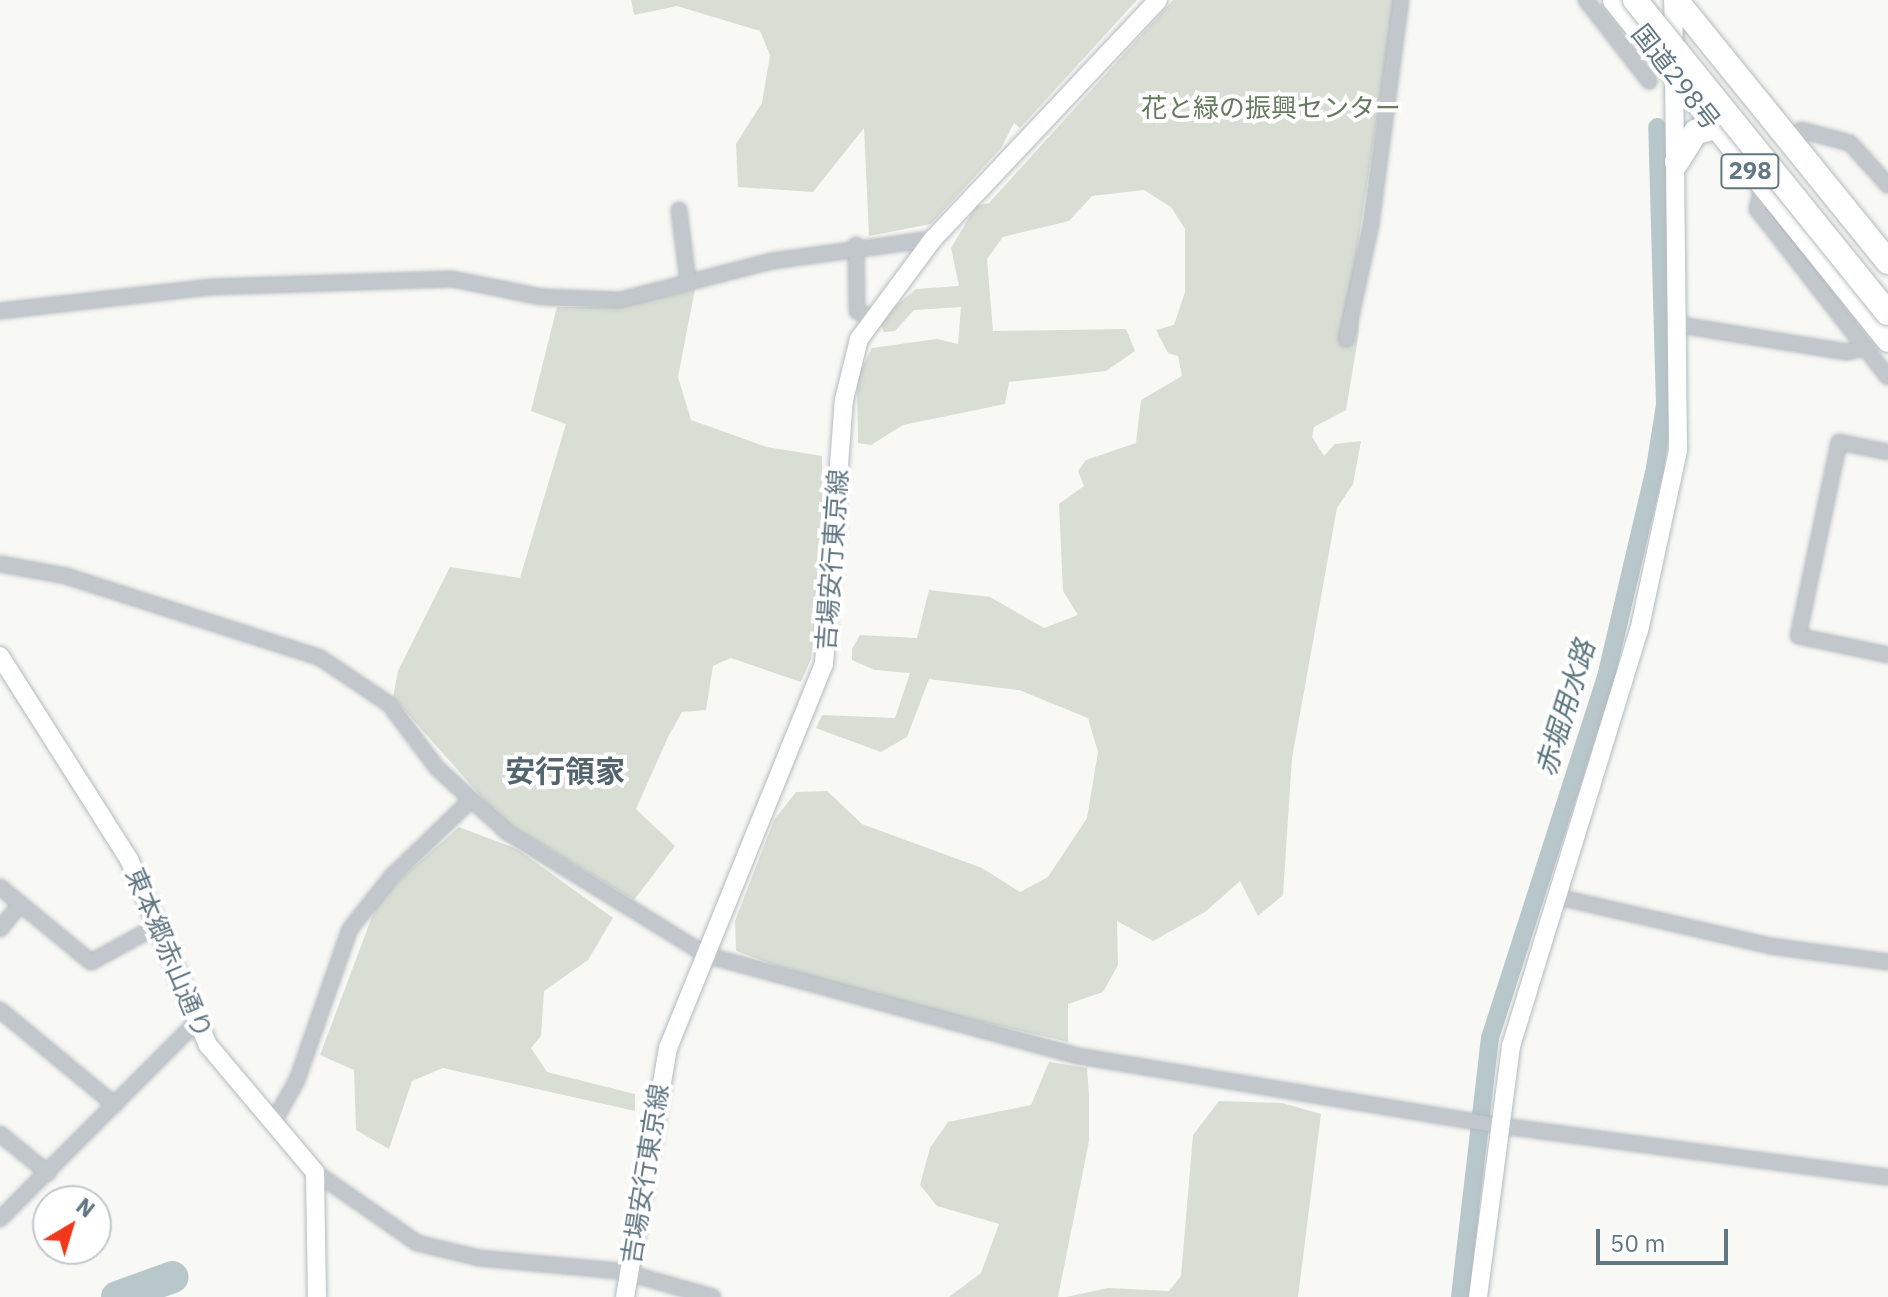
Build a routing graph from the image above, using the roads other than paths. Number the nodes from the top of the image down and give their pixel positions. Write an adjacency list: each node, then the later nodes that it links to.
1 (1158, 0): 16 (street, 吉場安行東京線)
2 (1401, 0): 24 (street)
3 (1586, 0): 9 (street)
4 (1615, 0): 8 (highway, 国道298号 / 298)
5 (1635, 0): 21 (highway, bridge)
6 (1675, 0): 8 (street); 18 (highway)
7 (1694, 0): 11 (highway, 298)
8 (1675, 75): 10 (highway, 国道298号 / 298); 12 (street)
9 (1649, 81)
10 (1716, 127): 12 (highway); 25 (highway, 国道298号 / 298)
11 (1801, 130): 13 (street); 15 (highway, 298)
12 (1677, 162): 23 (street)
13 (1888, 185)
14 (679, 210): 19 (street)
15 (1888, 235)
16 (933, 239): 17 (street); 22 (street, 吉場安行東京線)
17 (856, 245): 19 (street); 22 (street)
18 (1888, 262)
19 (688, 281): 20 (street)
20 (0, 311)
21 (1888, 313)
22 (871, 318): 37 (street, 吉場安行東京線)
23 (1680, 325): 25 (street); 33 (street)
24 (1346, 339)
25 (1877, 344): 26 (street)
26 (1888, 377)
27 (1888, 452): 29 (street)
28 (0, 564): 31 (street)
29 (1888, 655)
30 (0, 656): 35 (street, 東本郷赤山通り)
31 (469, 802): 37 (street); 42 (street)
32 (0, 887): 34 (street)
33 (1558, 897): 38 (street); 43 (street)
34 (20, 904): 35 (street); 36 (street)
35 (159, 925): 40 (street, 東本郷赤山通り)
36 (0, 929)
37 (706, 955): 43 (street); 49 (street, 吉場安行東京線)
38 (1888, 962)
39 (0, 1010): 41 (street)
40 (196, 1022): 41 (street); 42 (street, 東本郷赤山通り)
41 (115, 1105): 46 (street)
42 (273, 1123): 45 (street, 東本郷赤山通り)
43 (1496, 1125): 47 (street); 53 (street)
44 (0, 1134): 46 (street)
45 (315, 1172): 49 (street); 50 (street)
46 (48, 1173): 48 (street)
47 (1888, 1177)
48 (0, 1219)
49 (629, 1272): 51 (street, 吉場安行東京線); 52 (street)
50 (317, 1297)
51 (625, 1297)
52 (713, 1297)
53 (1478, 1297)

